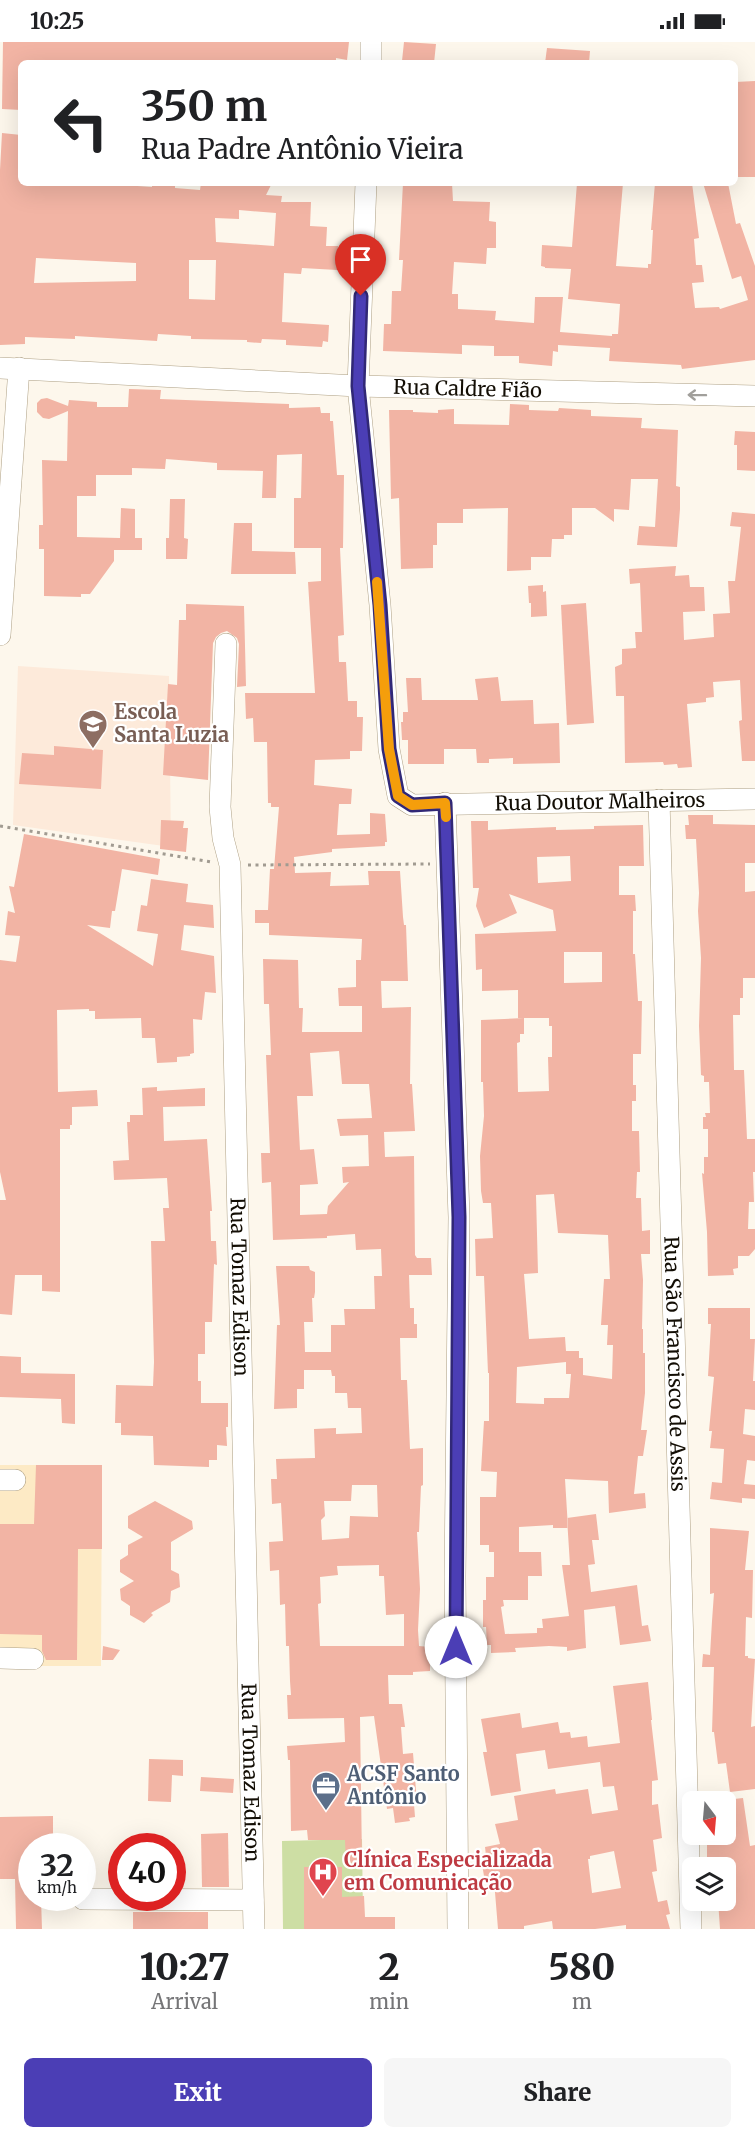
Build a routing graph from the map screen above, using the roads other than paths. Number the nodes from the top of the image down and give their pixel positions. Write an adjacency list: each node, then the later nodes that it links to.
1 (372, 42): 2 (street)
2 (371, 60)
3 (366, 186): 5 (street)
4 (9, 368): 5 (street, Rua Caldre Fião); 7 (street)
5 (358, 386): 6 (street, Rua Caldre Fião, one-way to 5); 11 (street, Rua Doutor Malheiros)
6 (755, 396)
7 (0, 635)
8 (226, 644): 15 (street, Rua Tomaz Edison)
9 (755, 799): 10 (street, Rua Doutor Malheiros)
10 (659, 800): 11 (street, Rua Doutor Malheiros); 18 (street, Rua São Francisco de Assis)
11 (445, 803): 17 (street)
12 (0, 1658): 13 (street)
13 (33, 1659)
14 (96, 1899): 15 (street)
15 (253, 1900): 16 (street, Rua Tomaz Edison)
16 (254, 1929)
17 (458, 1929)
18 (691, 1929)

